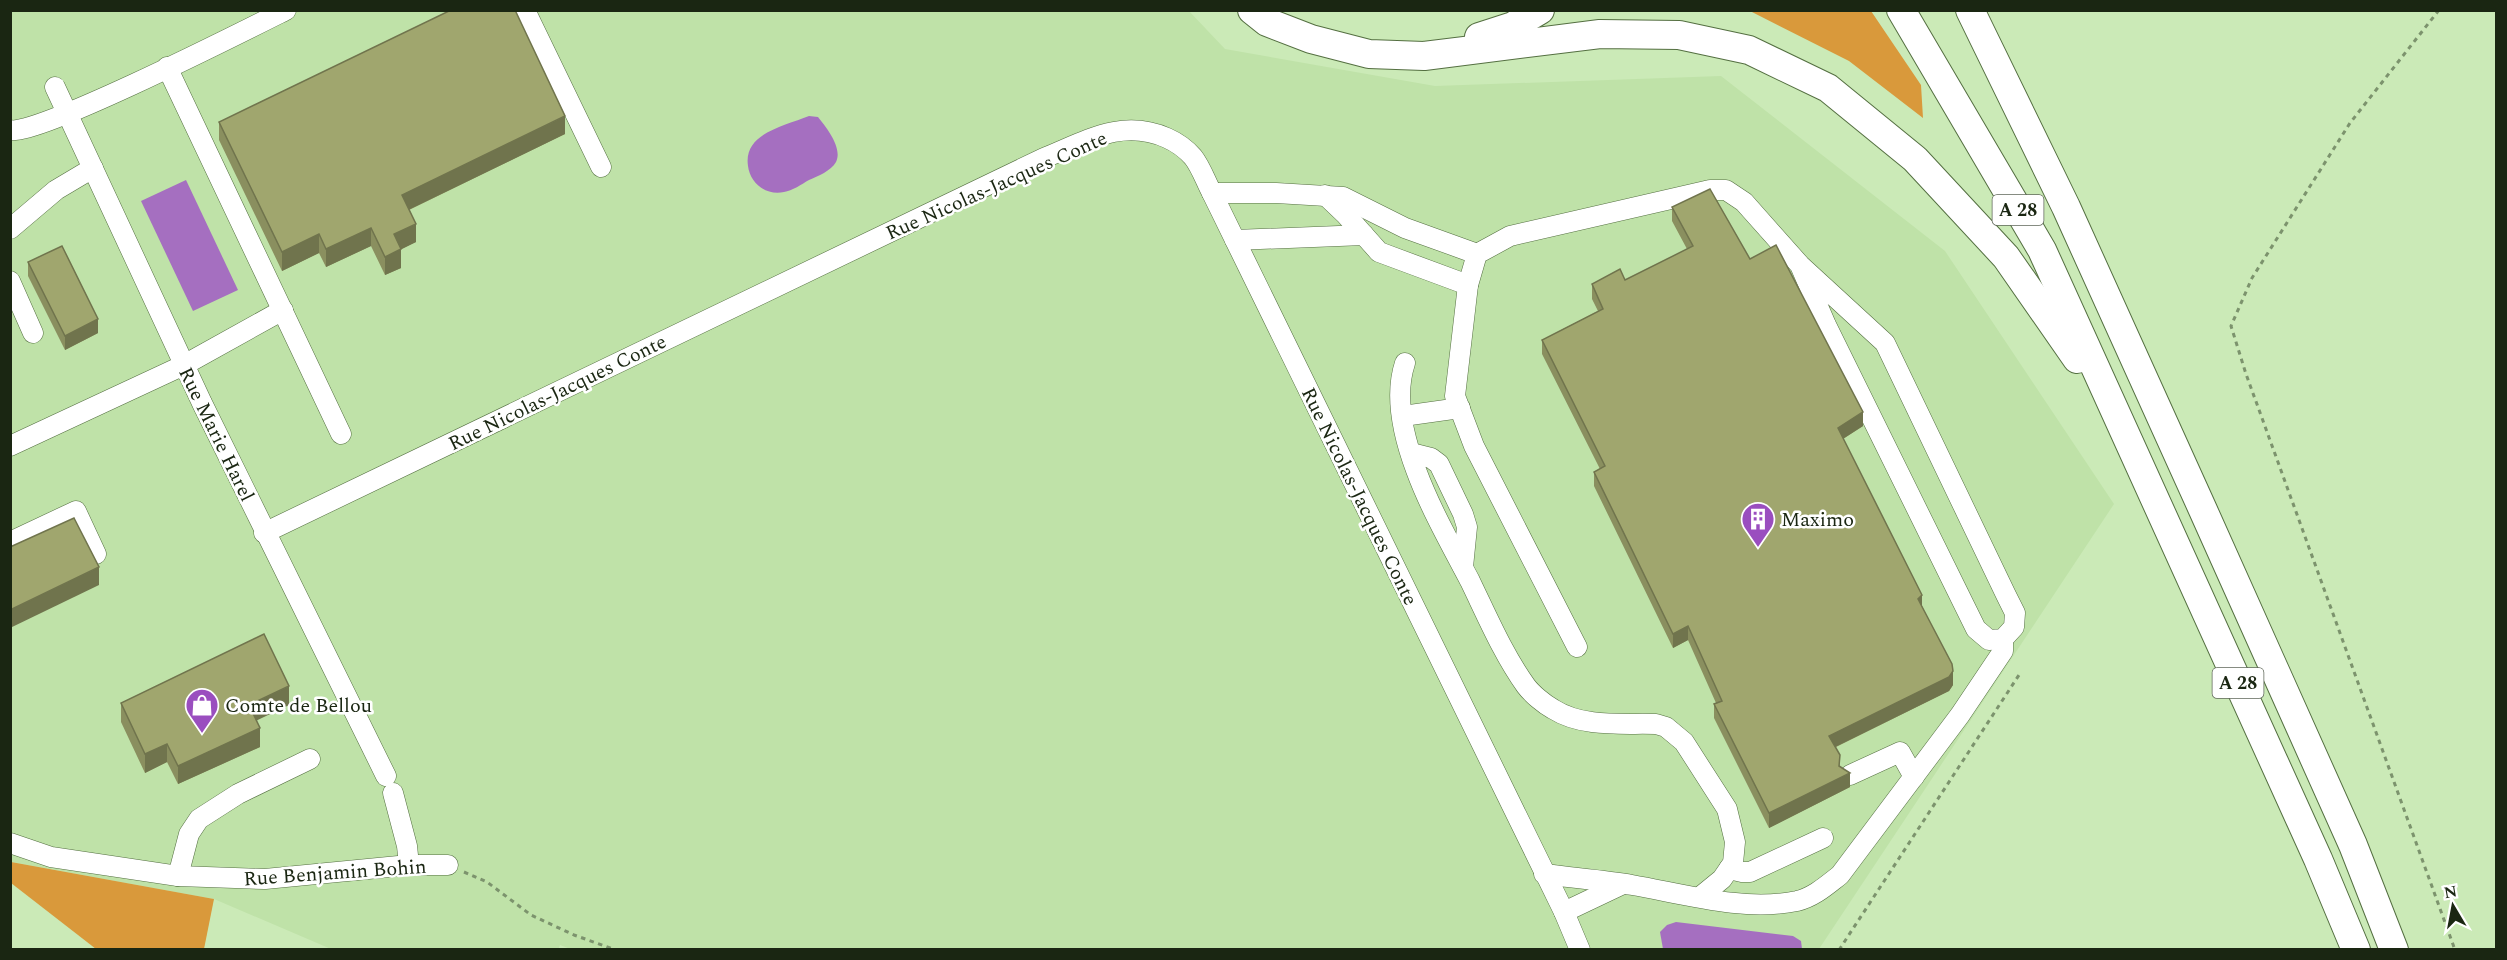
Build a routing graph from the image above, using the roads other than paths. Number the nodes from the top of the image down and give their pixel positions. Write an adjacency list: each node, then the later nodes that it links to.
1 (286, 10): 9 (street)
2 (525, 10): 13 (street)
3 (1252, 10): 31 (highway)
4 (1281, 10): 5 (highway)
5 (1540, 10)
6 (1901, 10): 31 (highway, A 28)
7 (1950, 10): 17 (highway, A 28)
8 (1970, 10): 17 (highway)
9 (168, 67): 11 (street); 25 (street)
10 (55, 87): 11 (street, Rue Marie Harel)
11 (68, 115): 12 (street); 14 (street, Rue Marie Harel)
12 (10, 130)
13 (601, 167)
14 (93, 168): 18 (street); 28 (street, Rue Marie Harel)
15 (1212, 193): 16 (street); 20 (street, Rue Nicolas-Jacques Conte); 34 (street, Rue Nicolas-Jacques Conte)
16 (1325, 195): 19 (street); 21 (street)
17 (2066, 207): 54 (highway, A 28)
18 (10, 229)
19 (1364, 235): 20 (street); 24 (street)
20 (1235, 240): 47 (street, Rue Nicolas-Jacques Conte)
21 (1477, 254): 22 (street); 24 (street)
22 (1800, 265): 37 (street); 37 (street)
23 (10, 281): 26 (street)
24 (1468, 285): 29 (street)
25 (283, 310): 28 (street); 32 (street)
26 (33, 333)
27 (1405, 363): 30 (street)
28 (184, 365): 33 (street); 34 (street, Rue Marie Harel)
29 (1460, 408): 30 (street); 38 (street)
30 (1403, 416): 46 (street)
31 (2118, 418): 53 (highway, A 28)
32 (341, 434)
33 (10, 446)
34 (264, 533): 44 (street, Rue Marie Harel)
35 (10, 542): 36 (street)
36 (96, 554)
37 (2003, 639): 41 (street)
38 (1578, 646)
39 (310, 759): 48 (street)
40 (1850, 775): 41 (street)
41 (1914, 777): 50 (street)
42 (1823, 838): 46 (street)
43 (10, 843): 48 (street, Rue Benjamin Bohin)
44 (409, 865): 45 (street, Rue Benjamin Bohin); 48 (street, Rue Benjamin Bohin)
45 (448, 866)
46 (1729, 869): 50 (street)
47 (1544, 874): 49 (street); 51 (street, Rue Nicolas-Jacques Conte)
48 (178, 876)
49 (1623, 884): 50 (street); 51 (street)
50 (1700, 897)
51 (1564, 912): 52 (street, Rue Nicolas-Jacques Conte)
52 (1580, 950)
53 (2356, 950)
54 (2394, 950)

